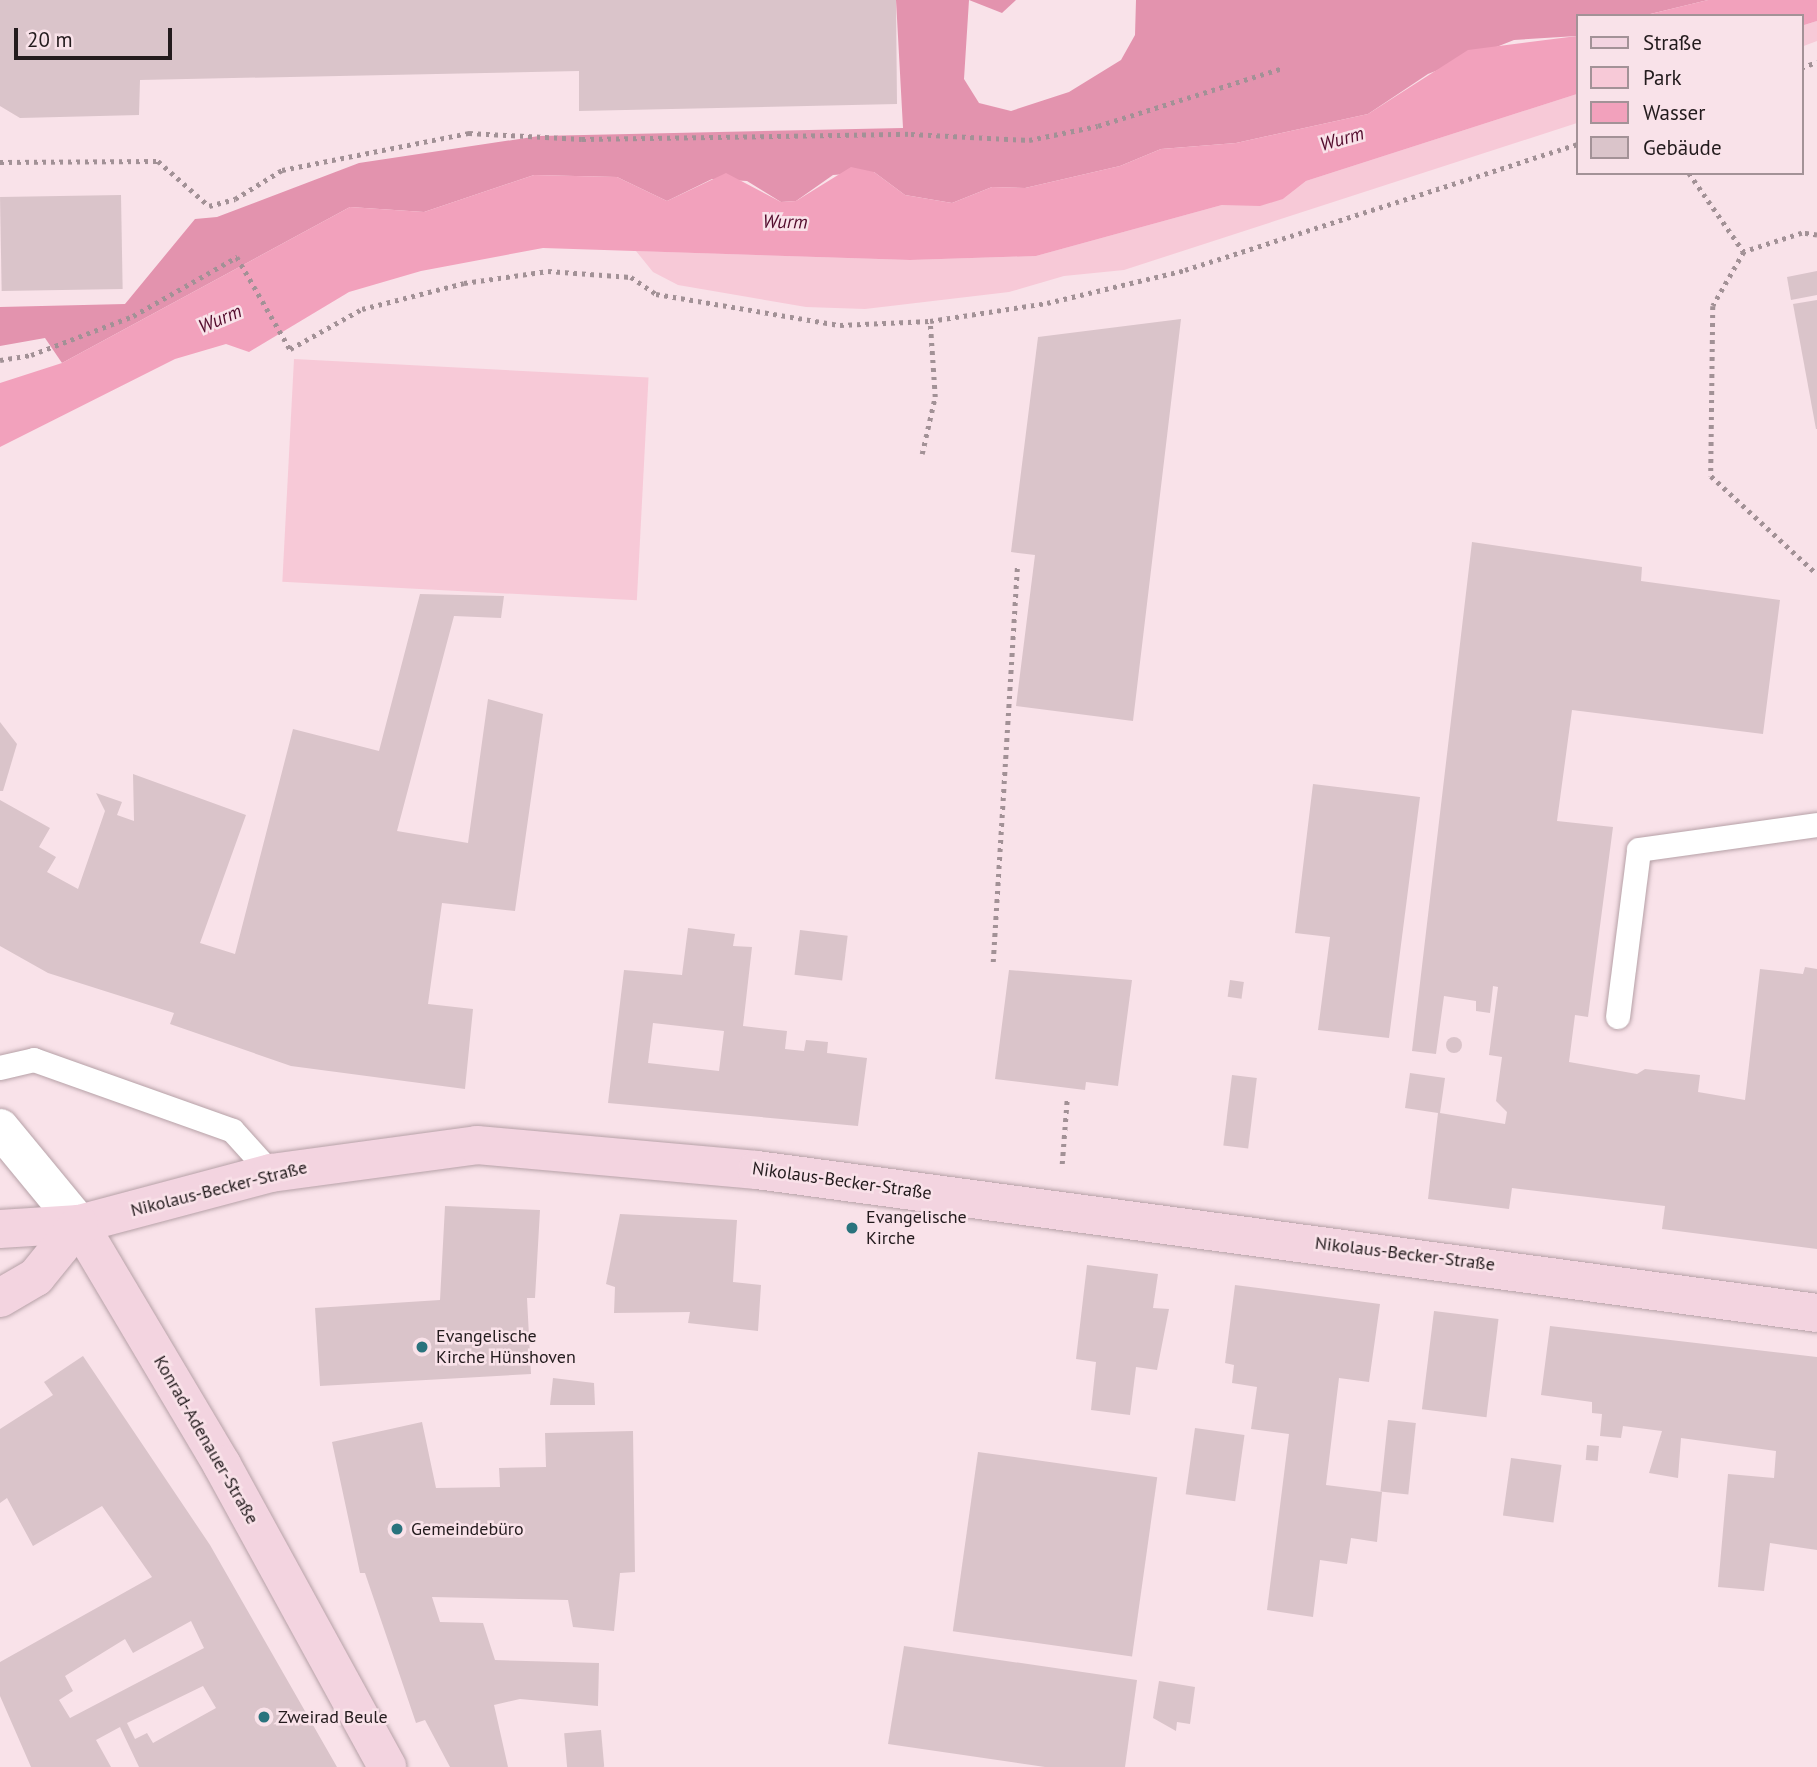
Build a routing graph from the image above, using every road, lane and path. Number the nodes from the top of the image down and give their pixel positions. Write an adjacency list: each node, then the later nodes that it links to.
1 (1283, 68): 3 (path)
2 (1576, 144): 7 (path)
3 (0, 162)
4 (1690, 175): 6 (path)
5 (1817, 235): 6 (path)
6 (1744, 252): 11 (path)
7 (930, 321): 8 (path); 9 (path)
8 (0, 360)
9 (922, 454)
10 (1017, 565): 13 (path)
11 (1817, 574)
12 (1817, 825): 14 (lane)
13 (993, 962)
14 (1618, 1017)
15 (0, 1068): 18 (lane)
16 (1067, 1099): 19 (path)
17 (0, 1128): 20 (street, Konrad-Adenauer-Straße)
18 (271, 1172): 19 (main road, Nikolaus-Becker-Straße); 20 (main road, Nikolaus-Becker-Straße)
19 (1058, 1210): 23 (main road, Nikolaus-Becker-Straße)
20 (79, 1224): 21 (main road, Nikolaus-Becker-Straße); 22 (main road); 24 (main road, Konrad-Adenauer-Straße)
21 (0, 1229)
22 (0, 1298)
23 (1817, 1312)
24 (387, 1767)

